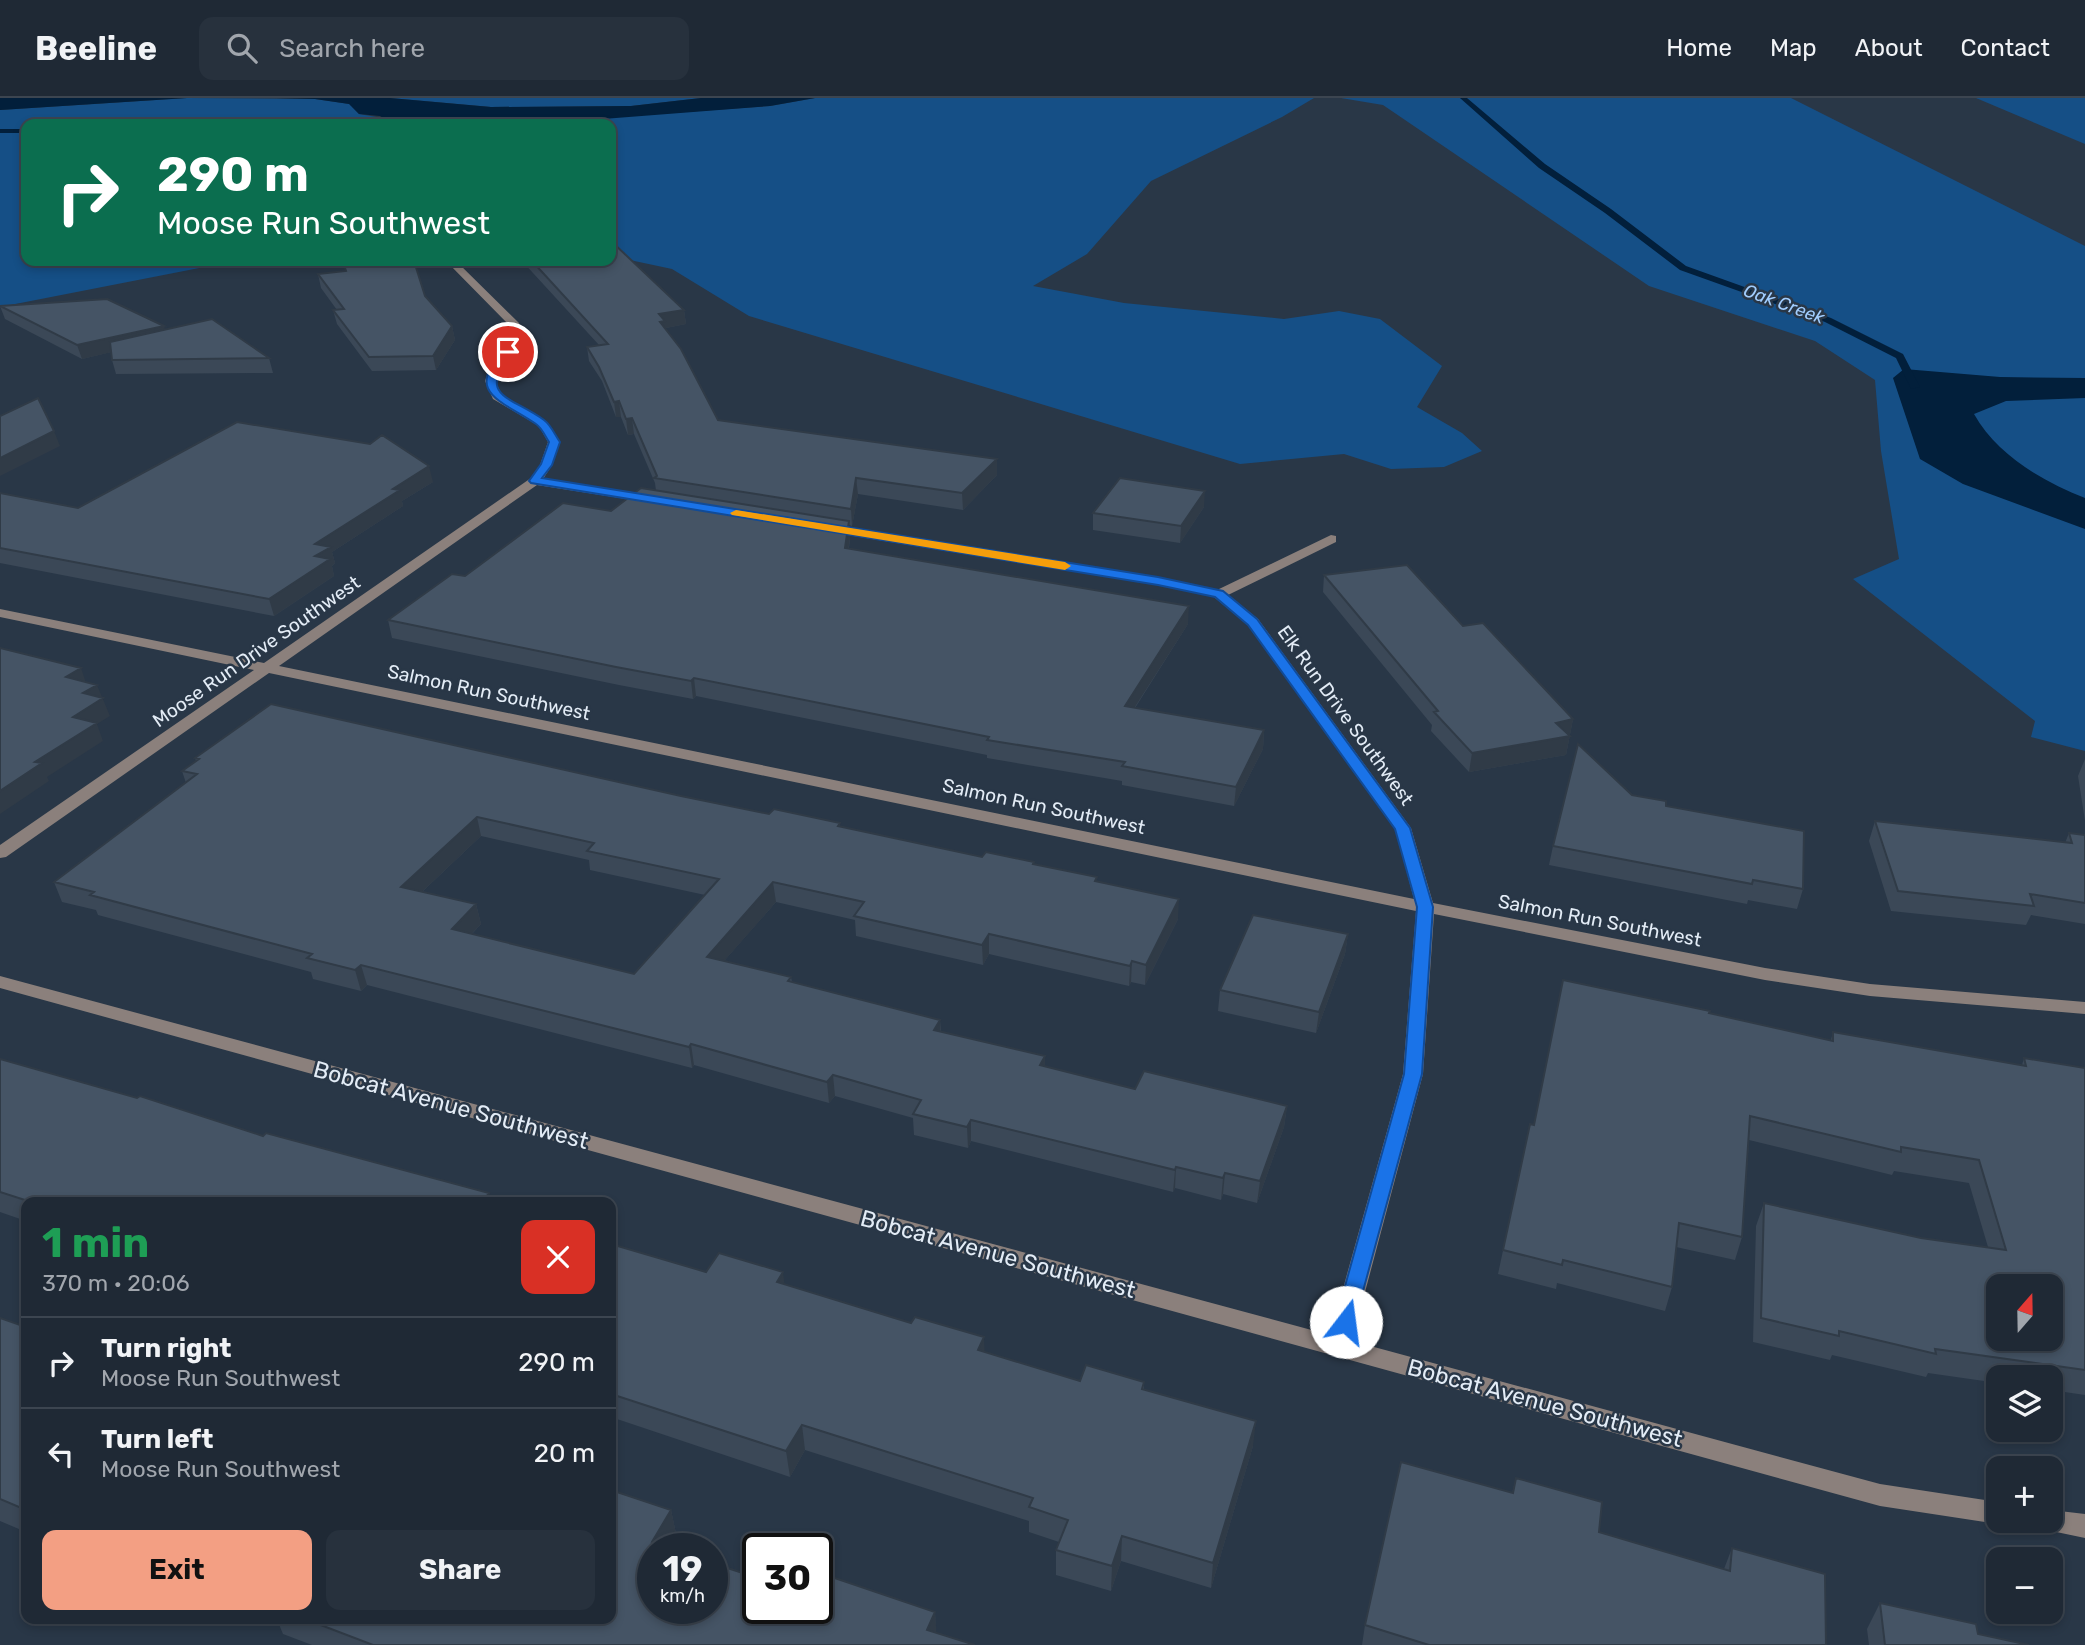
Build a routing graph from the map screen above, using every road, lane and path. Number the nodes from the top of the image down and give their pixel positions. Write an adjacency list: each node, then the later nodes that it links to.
1 (456, 266): 2 (street)
2 (535, 481): 3 (street); 8 (street, Moose Run Drive Southwest)
3 (670, 502)
4 (806, 524): 6 (street, Elk Run Drive Southwest)
5 (1331, 539): 6 (street)
6 (1219, 594): 10 (street, Elk Run Drive Southwest)
7 (0, 613): 8 (street, Salmon Run Southwest)
8 (266, 667): 9 (street, Moose Run Drive Southwest); 10 (street, Salmon Run Southwest)
9 (0, 853)
10 (1425, 907): 12 (street, Salmon Run Southwest); 13 (street, Elk Run Drive Southwest)
11 (0, 982): 13 (street, Bobcat Avenue Southwest)
12 (2085, 1009)
13 (1339, 1347): 14 (street, Bobcat Avenue Southwest)
14 (1986, 1511)
15 (2063, 1523): 16 (street)
16 (2085, 1526)

